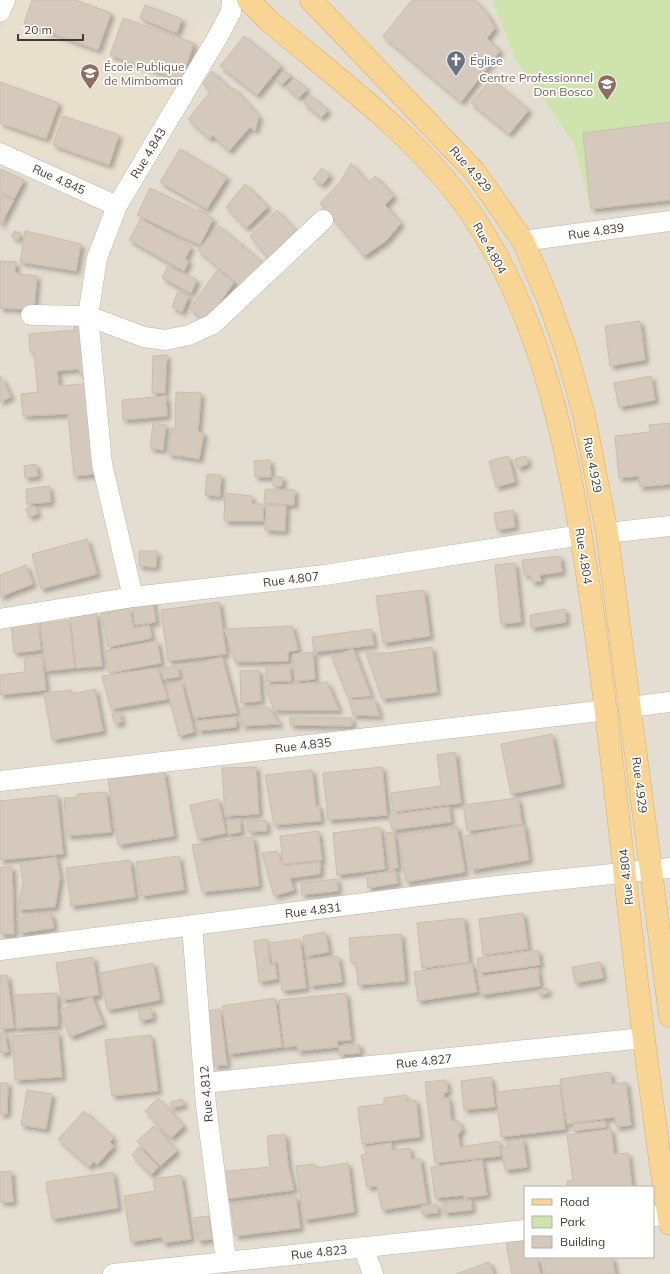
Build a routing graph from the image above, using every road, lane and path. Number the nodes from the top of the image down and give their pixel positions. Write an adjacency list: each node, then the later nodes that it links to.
1 (5, 0): 5 (street)
2 (232, 0): 7 (street, Rue 4.843)
3 (248, 0): 15 (main road, Rue 4.804)
4 (311, 0): 10 (main road, Rue 4.929)
5 (0, 12)
6 (0, 153): 7 (street, Rue 4.845)
7 (117, 206): 12 (street, Rue 4.843)
8 (323, 220): 12 (street)
9 (670, 221): 10 (street, Rue 4.839)
10 (523, 241): 14 (main road, Rue 4.929)
11 (31, 316): 12 (street)
12 (88, 316): 16 (street, Rue 4.843)
13 (670, 526): 14 (street)
14 (607, 533): 19 (main road, Rue 4.929)
15 (581, 535): 16 (street, Rue 4.807); 20 (main road, Rue 4.804)
16 (133, 597): 17 (street, Rue 4.807)
17 (0, 619)
18 (670, 702): 19 (street)
19 (630, 707): 22 (main road, Rue 4.929)
20 (607, 710): 21 (street, Rue 4.835); 23 (main road, Rue 4.804)
21 (0, 781)
22 (660, 869): 23 (street, Rue 4.831); 26 (main road, Rue 4.929)
23 (625, 872): 24 (street, Rue 4.831); 27 (main road, Rue 4.804)
24 (192, 925): 25 (street, Rue 4.831); 28 (street, Rue 4.812)
25 (0, 950)
26 (670, 1016)
27 (644, 1038): 28 (street, Rue 4.827); 29 (main road, Rue 4.804)
28 (204, 1083): 32 (street, Rue 4.812)
29 (664, 1218)
30 (524, 1230): 31 (street, Rue 4.823)
31 (363, 1247): 32 (street, Rue 4.823); 34 (street)
32 (226, 1261): 33 (street, Rue 4.823)
33 (113, 1274)
34 (373, 1274)

